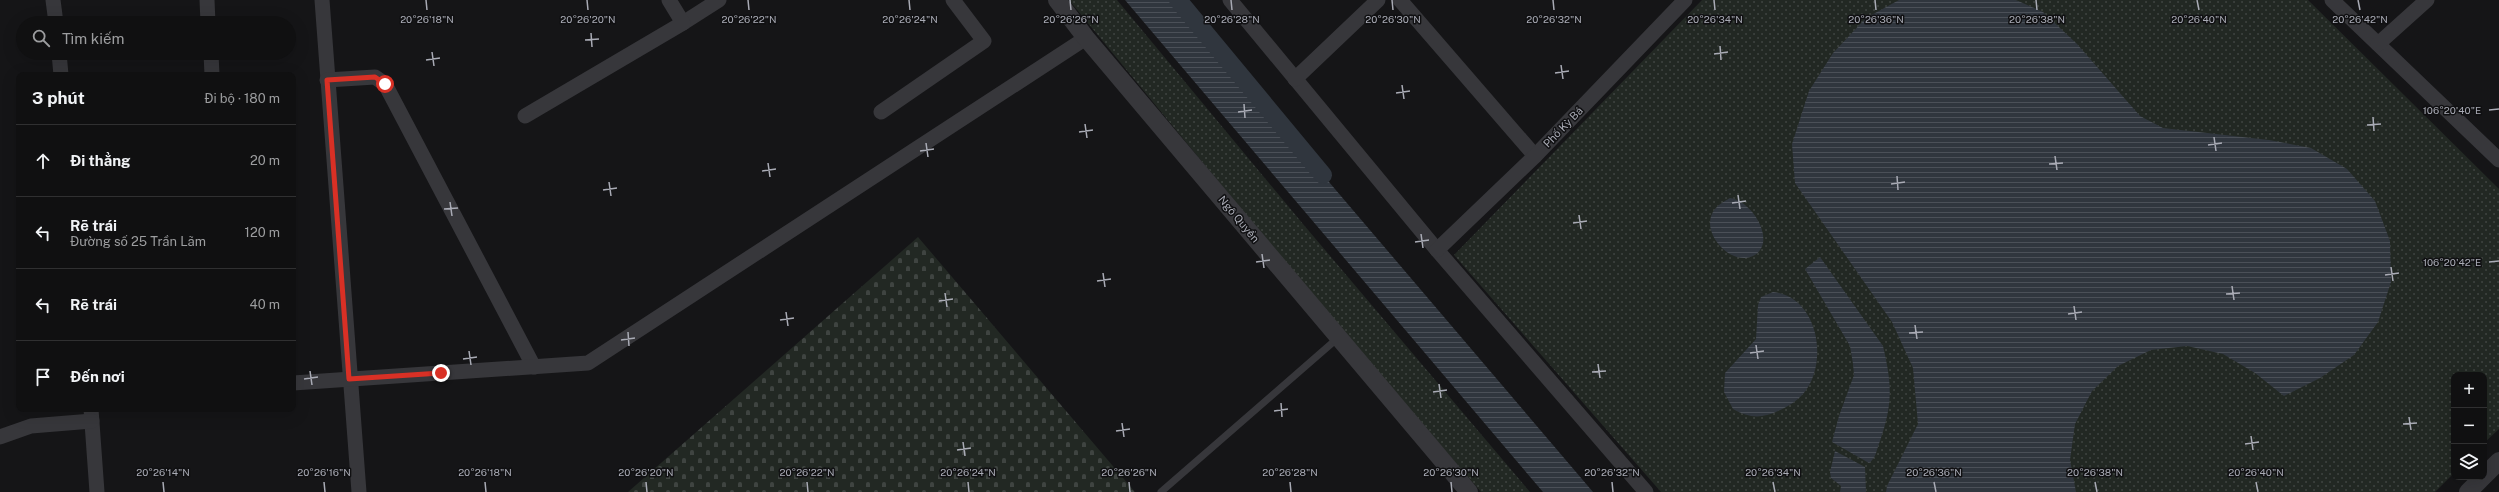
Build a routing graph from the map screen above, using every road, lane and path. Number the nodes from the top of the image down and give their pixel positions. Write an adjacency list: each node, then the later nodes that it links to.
1 (53, 0): 14 (street)
2 (206, 0): 15 (street)
3 (322, 0): 24 (street)
4 (669, 0): 16 (street)
5 (719, 0): 16 (street)
6 (953, 0): 25 (street)
7 (1057, 0): 17 (street, Ngô Quyền)
8 (1230, 0): 23 (street)
9 (1378, 0): 23 (street)
10 (1400, 0): 27 (street)
11 (1685, 0): 27 (street, Phố Kỳ Bá)
12 (2332, 0): 18 (street)
13 (2426, 0): 18 (street)
14 (55, 16)
15 (207, 16)
16 (683, 22): 26 (street)
17 (1086, 38): 30 (street, Ngô Quyền); 31 (street)
18 (2378, 44): 28 (street)
19 (59, 60): 21 (street)
20 (211, 60): 22 (street)
21 (61, 72)
22 (212, 72)
23 (1295, 79): 29 (street)
24 (327, 80): 31 (street); 32 (street)
25 (881, 112)
26 (525, 116)
27 (1535, 156): 29 (street, Phố Kỳ Bá)
28 (2499, 160)
29 (1437, 250): 43 (street)
30 (1339, 337): 41 (lane); 42 (street, Ngô Quyền)
31 (534, 366): 32 (street)
32 (349, 379): 33 (street); 40 (street)
33 (296, 383)
34 (91, 415): 35 (street); 39 (street)
35 (0, 438)
36 (2499, 462): 37 (street)
37 (2487, 474)
38 (2481, 480): 44 (street)
39 (97, 492)
40 (358, 492)
41 (1161, 492)
42 (1469, 492)
43 (1646, 492)
44 (2468, 492)

